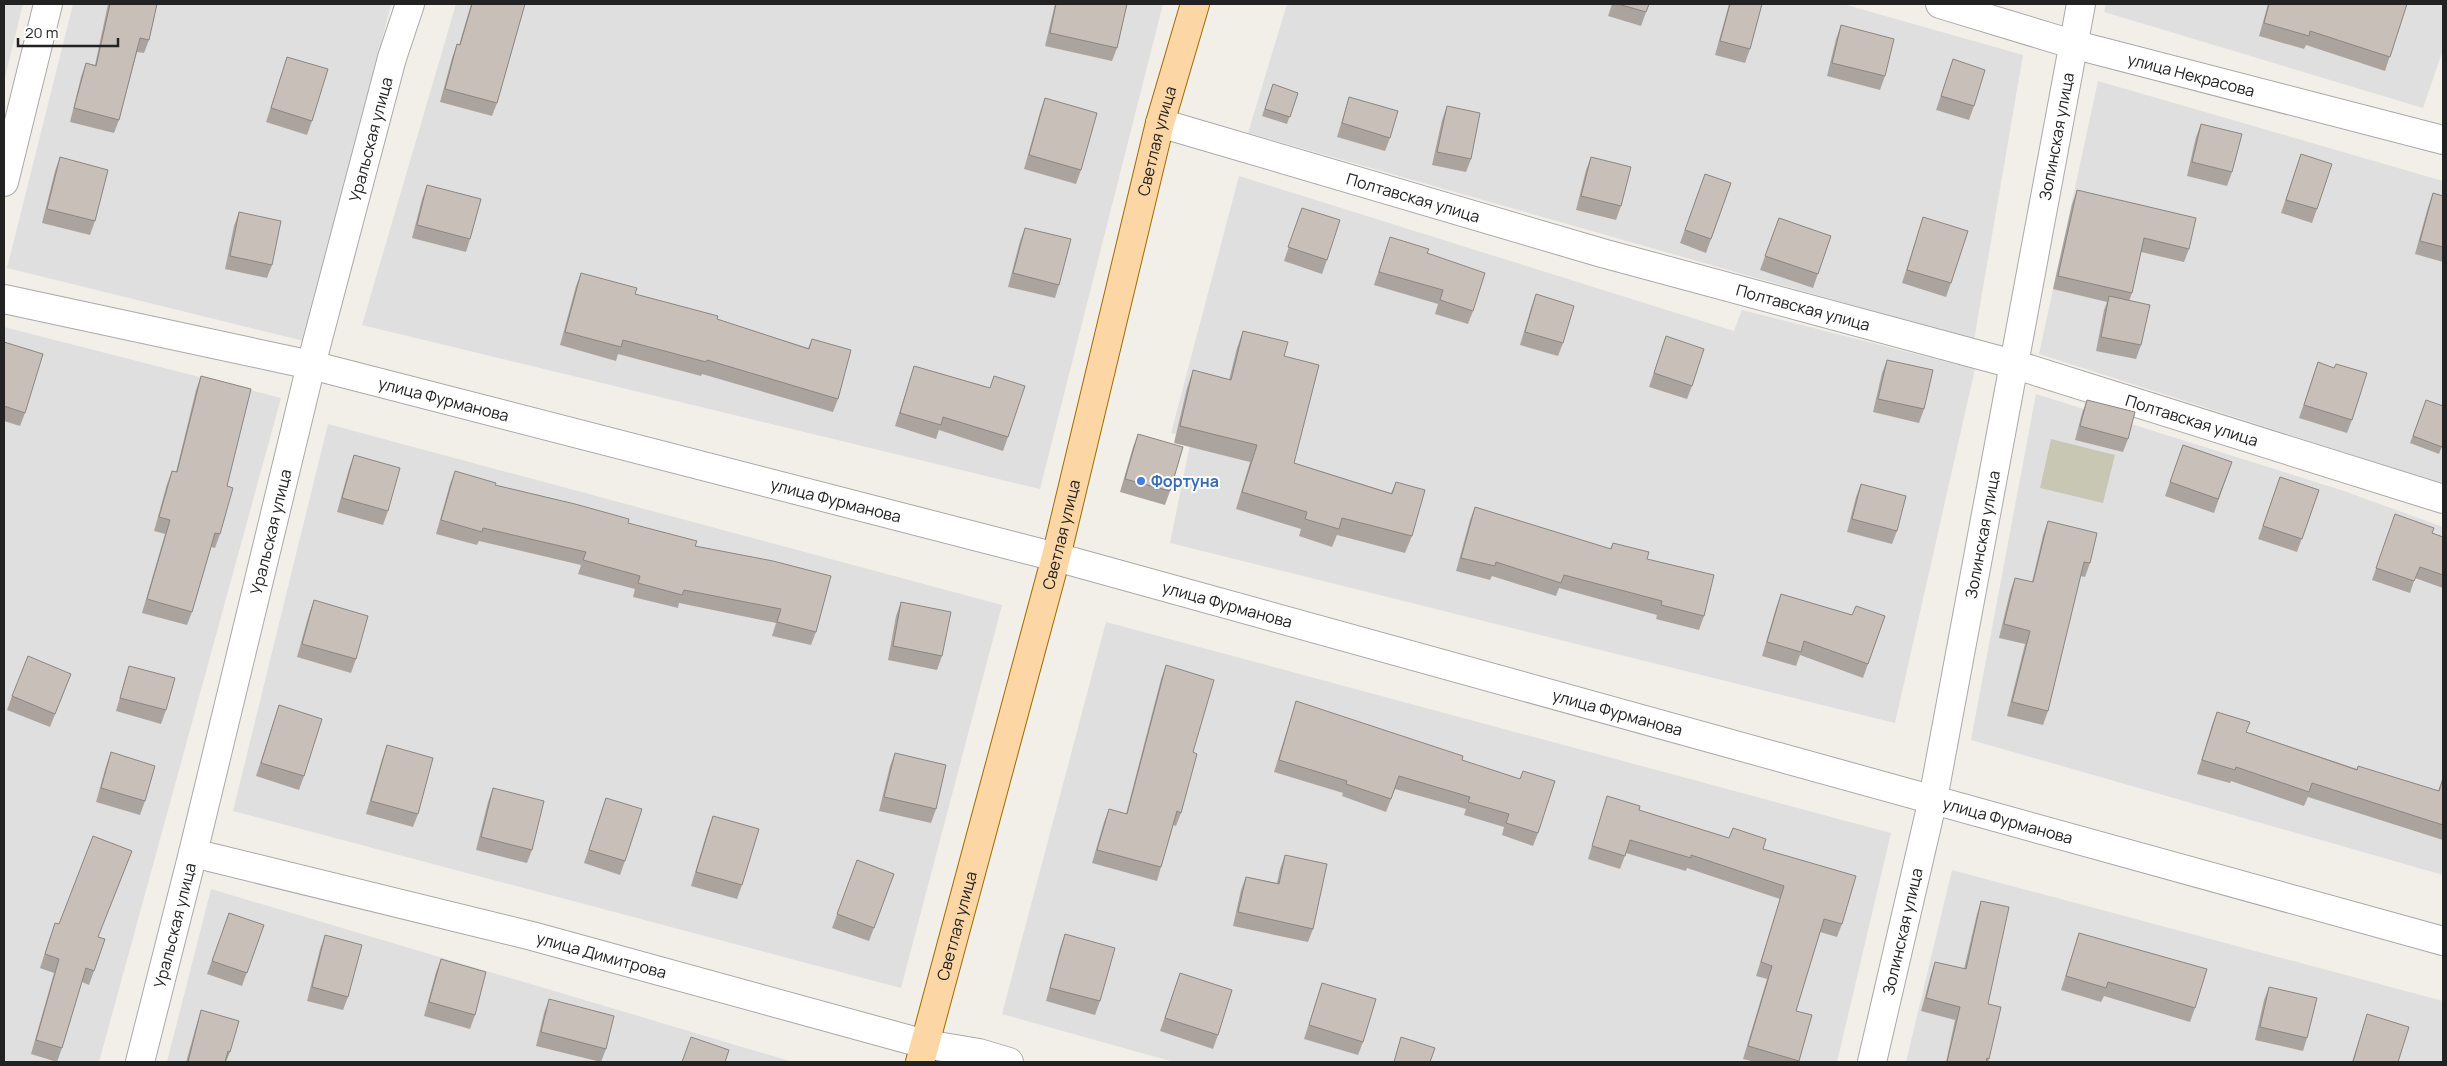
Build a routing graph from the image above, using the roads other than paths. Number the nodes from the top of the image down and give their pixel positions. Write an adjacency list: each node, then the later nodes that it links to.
1 (48, 4): 9 (street)
2 (410, 4): 12 (street, Уральская улица)
3 (1195, 4): 7 (main road, Светлая улица)
4 (1940, 4): 6 (street, улица Некрасова)
5 (2081, 4): 6 (street, Золинская улица)
6 (2072, 44): 8 (street, улица Некрасова); 11 (street, Золинская улица)
7 (1160, 123): 11 (street, Полтавская улица); 14 (main road, Светлая улица)
8 (2443, 140)
9 (4, 182)
10 (4, 299): 12 (street, улица Фурманова)
11 (2013, 364): 13 (street, Полтавская улица); 15 (street, Золинская улица)
12 (311, 365): 14 (street, улица Фурманова); 16 (street, Уральская улица)
13 (2443, 499)
14 (1056, 557): 15 (street, улица Фурманова); 18 (main road, Светлая улица)
15 (1933, 799): 17 (street, улица Фурманова); 21 (street, Золинская улица)
16 (194, 854): 18 (street, улица Димитрова); 19 (street, Уральская улица)
17 (2443, 941)
18 (922, 1053): 20 (street, улица Димитрова)
19 (140, 1062)
20 (1010, 1062)
21 (1872, 1062)

